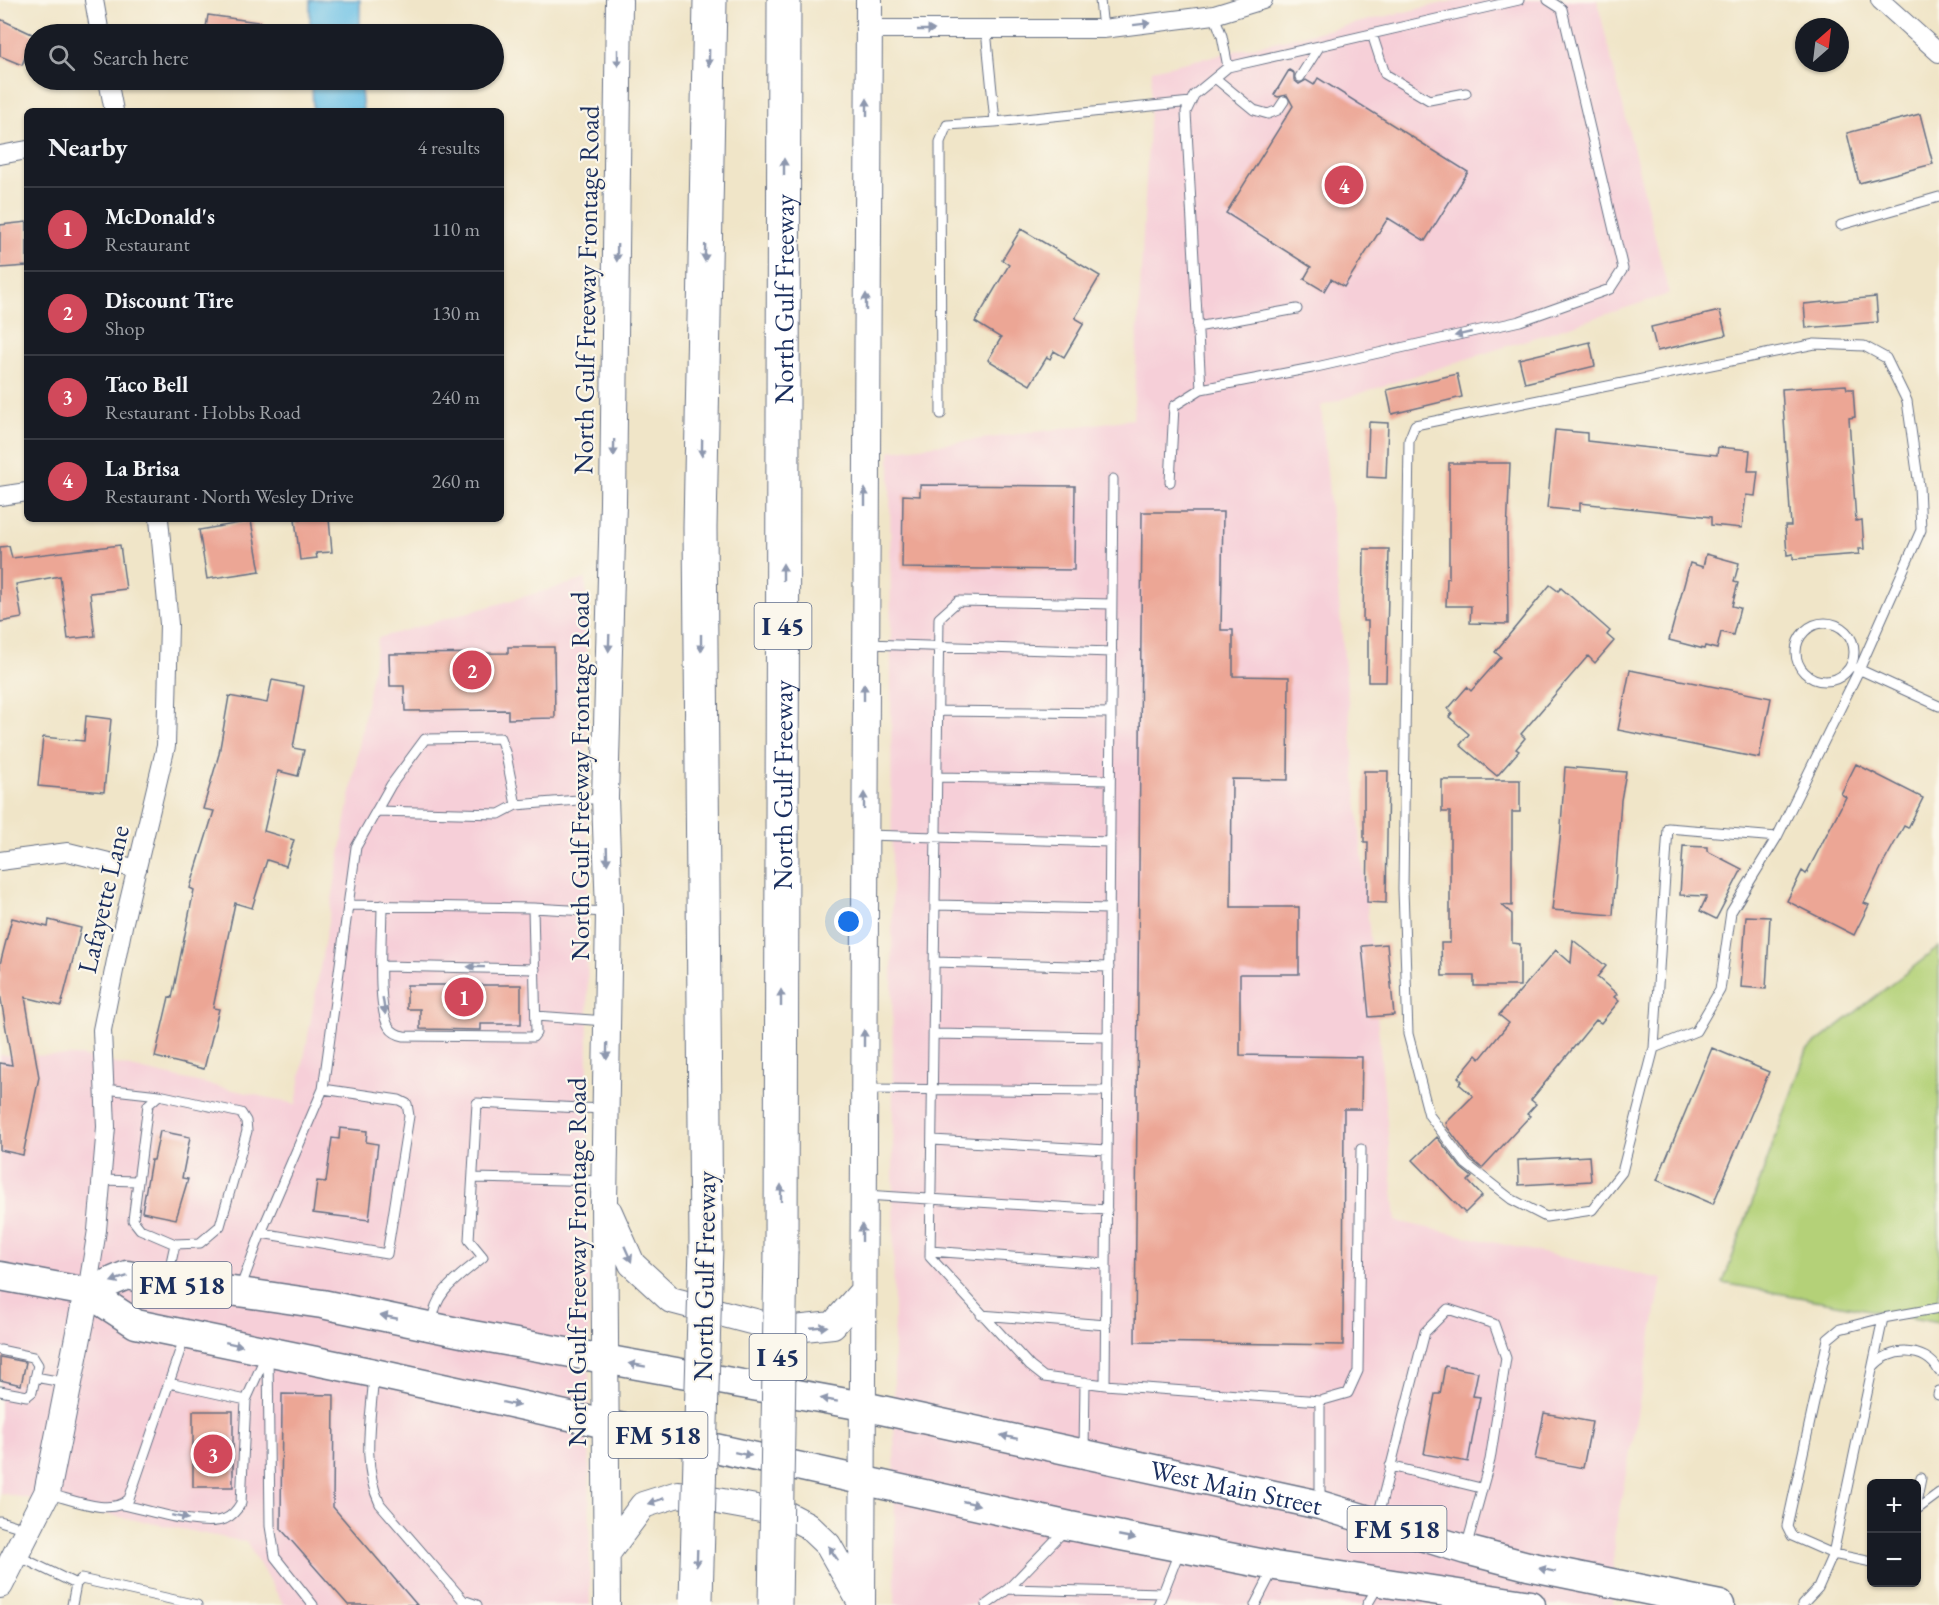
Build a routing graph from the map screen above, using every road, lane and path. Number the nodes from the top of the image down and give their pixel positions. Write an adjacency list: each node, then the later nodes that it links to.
1 (94, 0): 12 (street)
2 (619, 0): 51 (main road, North Gulf Freeway Frontage Road, one-way to 51)
3 (710, 0): 149 (highway, North Gulf Freeway, one-way to 149, bridge)
4 (784, 0): 156 (highway, North Gulf Freeway / I 45, one-way to 4, bridge)
5 (869, 0): 13 (main road)
6 (1100, 0): 14 (lane)
7 (1263, 0): 11 (street)
8 (1548, 0): 34 (lane, one-way to 34)
9 (1880, 0): 18 (street)
10 (1512, 1): 16 (lane)
11 (1214, 15): 14 (street, one-way to 11); 19 (lane)
12 (98, 24)
13 (868, 29): 15 (street, one-way to 15); 42 (main road, one-way to 13)
14 (1103, 29): 15 (street)
15 (986, 30): 27 (lane)
16 (1371, 34): 17 (lane); 23 (lane)
17 (1319, 47): 19 (lane); 20 (lane)
18 (1939, 53)
19 (1228, 67): 21 (lane)
20 (1300, 77)
21 (1215, 78): 24 (lane); 25 (lane)
22 (110, 90): 26 (street)
23 (1466, 93)
24 (1284, 101)
25 (1191, 102): 27 (lane); 33 (lane)
26 (113, 108)
27 (995, 122): 35 (lane)
28 (24, 150): 29 (street)
29 (0, 154)
30 (1939, 197): 31 (lane)
31 (1841, 225)
32 (1297, 309): 33 (lane)
33 (1197, 327): 34 (lane)
34 (1200, 389): 37 (lane)
35 (941, 414)
36 (1113, 479): 41 (lane)
37 (1170, 482)
38 (24, 492): 39 (street)
39 (0, 496)
40 (159, 522): 59 (street, Lafayette Lane)
41 (1112, 604): 43 (lane); 44 (lane)
42 (864, 644): 43 (lane); 54 (main road, one-way to 42)
43 (939, 645): 44 (lane); 47 (lane)
44 (1112, 652): 48 (lane)
45 (1856, 668): 45 (lane); 46 (lane); 56 (lane); 74 (lane)
46 (1939, 706)
47 (938, 711): 48 (lane); 49 (lane)
48 (1111, 713): 50 (lane)
49 (937, 777): 50 (lane); 55 (lane)
50 (1110, 780): 57 (lane)
51 (604, 798): 52 (lane); 65 (main road, North Gulf Freeway Frontage Road, one-way to 65)
52 (516, 805): 53 (lane); 53 (lane)
53 (376, 811): 60 (lane)
54 (864, 835): 55 (lane); 77 (main road, one-way to 54)
55 (936, 836): 57 (lane); 62 (lane)
56 (1777, 837): 74 (lane); 74 (lane)
57 (1110, 842): 64 (lane)
58 (0, 861): 59 (street)
59 (137, 869): 75 (street, Lafayette Lane)
60 (348, 905): 61 (lane); 76 (lane)
61 (382, 905): 63 (lane); 67 (lane)
62 (935, 905): 64 (lane); 66 (lane)
63 (533, 908): 65 (lane); 69 (lane)
64 (1109, 909): 68 (lane)
65 (609, 912): 71 (main road, North Gulf Freeway Frontage Road)
66 (934, 962): 68 (lane); 72 (lane)
67 (382, 966): 69 (lane, one-way to 67); 70 (lane, one-way to 70)
68 (1109, 967): 73 (lane)
69 (535, 969): 70 (lane)
70 (536, 1016): 71 (lane)
71 (607, 1021): 81 (main road, North Gulf Freeway Frontage Road, one-way to 81)
72 (933, 1034): 73 (lane); 78 (lane)
73 (1108, 1036): 79 (lane)
74 (1654, 1048)
75 (105, 1089): 80 (lane); 86 (street, Lafayette Lane)
76 (322, 1089): 92 (lane); 92 (lane)
77 (864, 1089): 78 (lane); 89 (main road)
78 (933, 1089): 79 (lane); 82 (lane)
79 (1108, 1091): 84 (lane)
80 (159, 1095): 87 (lane); 93 (lane)
81 (606, 1109): 85 (lane); 88 (main road, North Gulf Freeway Frontage Road)
82 (932, 1140): 84 (lane); 90 (lane)
83 (1361, 1149): 120 (lane)
84 (1107, 1150): 91 (lane)
85 (474, 1178): 88 (lane); 105 (lane)
86 (101, 1180): 87 (lane); 98 (street, Lafayette Lane)
87 (137, 1181): 93 (lane)
88 (605, 1191): 100 (main road, one-way to 100); 109 (main road, North Gulf Freeway Frontage Road)
89 (862, 1195): 90 (lane); 100 (main road, one-way to 89)
90 (931, 1199): 91 (lane); 94 (lane)
91 (1107, 1209): 95 (lane)
92 (261, 1233): 99 (lane)
93 (175, 1244): 97 (lane)
94 (930, 1251): 95 (lane); 102 (lane)
95 (1106, 1264): 104 (lane)
96 (0, 1276): 98 (main road, FM 518)
97 (166, 1283): 98 (main road, FM 518, one-way to 98); 99 (main road, FM 518)
98 (87, 1292): 106 (main road, FM 518); 115 (main road)
99 (239, 1292): 105 (main road, FM 518, one-way to 99)
100 (862, 1292): 121 (main road)
101 (1939, 1308): 103 (lane)
102 (981, 1315): 104 (lane); 114 (lane)
103 (1883, 1318): 110 (lane); 139 (lane)
104 (1106, 1325): 117 (lane)
105 (434, 1326): 109 (main road, FM 518)
106 (186, 1334): 108 (main road, FM 518, one-way to 108); 116 (lane)
107 (0, 1350): 113 (lane)
108 (268, 1351): 112 (main road, FM 518); 119 (lane); 153 (lane)
109 (598, 1358): 121 (main road, FM 518, one-way to 109); 122 (main road, North Gulf Freeway Frontage Road)
110 (1872, 1369): 111 (lane); 139 (lane)
111 (1939, 1371)
112 (374, 1373): 122 (main road, FM 518, one-way to 122); 154 (lane)
113 (35, 1377): 115 (lane); 118 (lane)
114 (1085, 1382): 117 (lane); 123 (lane)
115 (69, 1383): 128 (main road)
116 (169, 1383): 119 (lane); 129 (lane)
117 (1106, 1385): 120 (lane)
118 (0, 1391)
119 (246, 1400): 129 (lane, one-way to 119)
120 (1320, 1401): 130 (lane)
121 (863, 1406): 123 (main road, FM 518, one-way to 121); 125 (main road)
122 (605, 1424): 125 (main road, FM 518, one-way to 125); 138 (main road, North Gulf Freeway Frontage Road)
123 (1075, 1451): 130 (main road, West Main Street / FM 518)
124 (1390, 1467): 126 (lane); 126 (lane); 133 (lane)
125 (862, 1480): 134 (main road, FM 518, one-way to 134); 150 (main road)
126 (1481, 1488): 137 (lane)
127 (1939, 1493): 131 (lane)
128 (47, 1494): 129 (lane); 135 (main road)
129 (123, 1505)
130 (1320, 1505): 133 (main road, West Main Street / FM 518)
131 (1921, 1507)
132 (0, 1521): 135 (lane)
133 (1376, 1523): 137 (main road, West Main Street / FM 518)
134 (1070, 1526): 136 (main road, FM 518, one-way to 136); 145 (lane)
135 (28, 1530): 140 (main road)
136 (1181, 1547): 142 (main road, FM 518); 146 (lane)
137 (1466, 1550): 161 (main road, West Main Street / FM 518, one-way to 137)
138 (608, 1552): 150 (main road, one-way to 138); 155 (main road, North Gulf Freeway Frontage Road)
139 (1833, 1554): 141 (lane); 162 (lane)
140 (16, 1555): 143 (lane); 144 (main road)
141 (1867, 1561)
142 (1275, 1566): 147 (main road, FM 518); 159 (lane)
143 (76, 1584): 151 (lane); 152 (lane)
144 (0, 1586)
145 (1008, 1589): 146 (lane); 157 (lane)
146 (1163, 1593): 158 (lane)
147 (1374, 1593): 148 (main road, FM 518)
148 (1449, 1599): 160 (main road, FM 518)
149 (696, 1602)
150 (862, 1604)
151 (72, 1605)
152 (197, 1605)
153 (313, 1605)
154 (477, 1605)
155 (607, 1605)
156 (776, 1605)
157 (986, 1605)
158 (1158, 1605)
159 (1255, 1605)
160 (1531, 1605)
161 (1720, 1605)
162 (1802, 1605)

